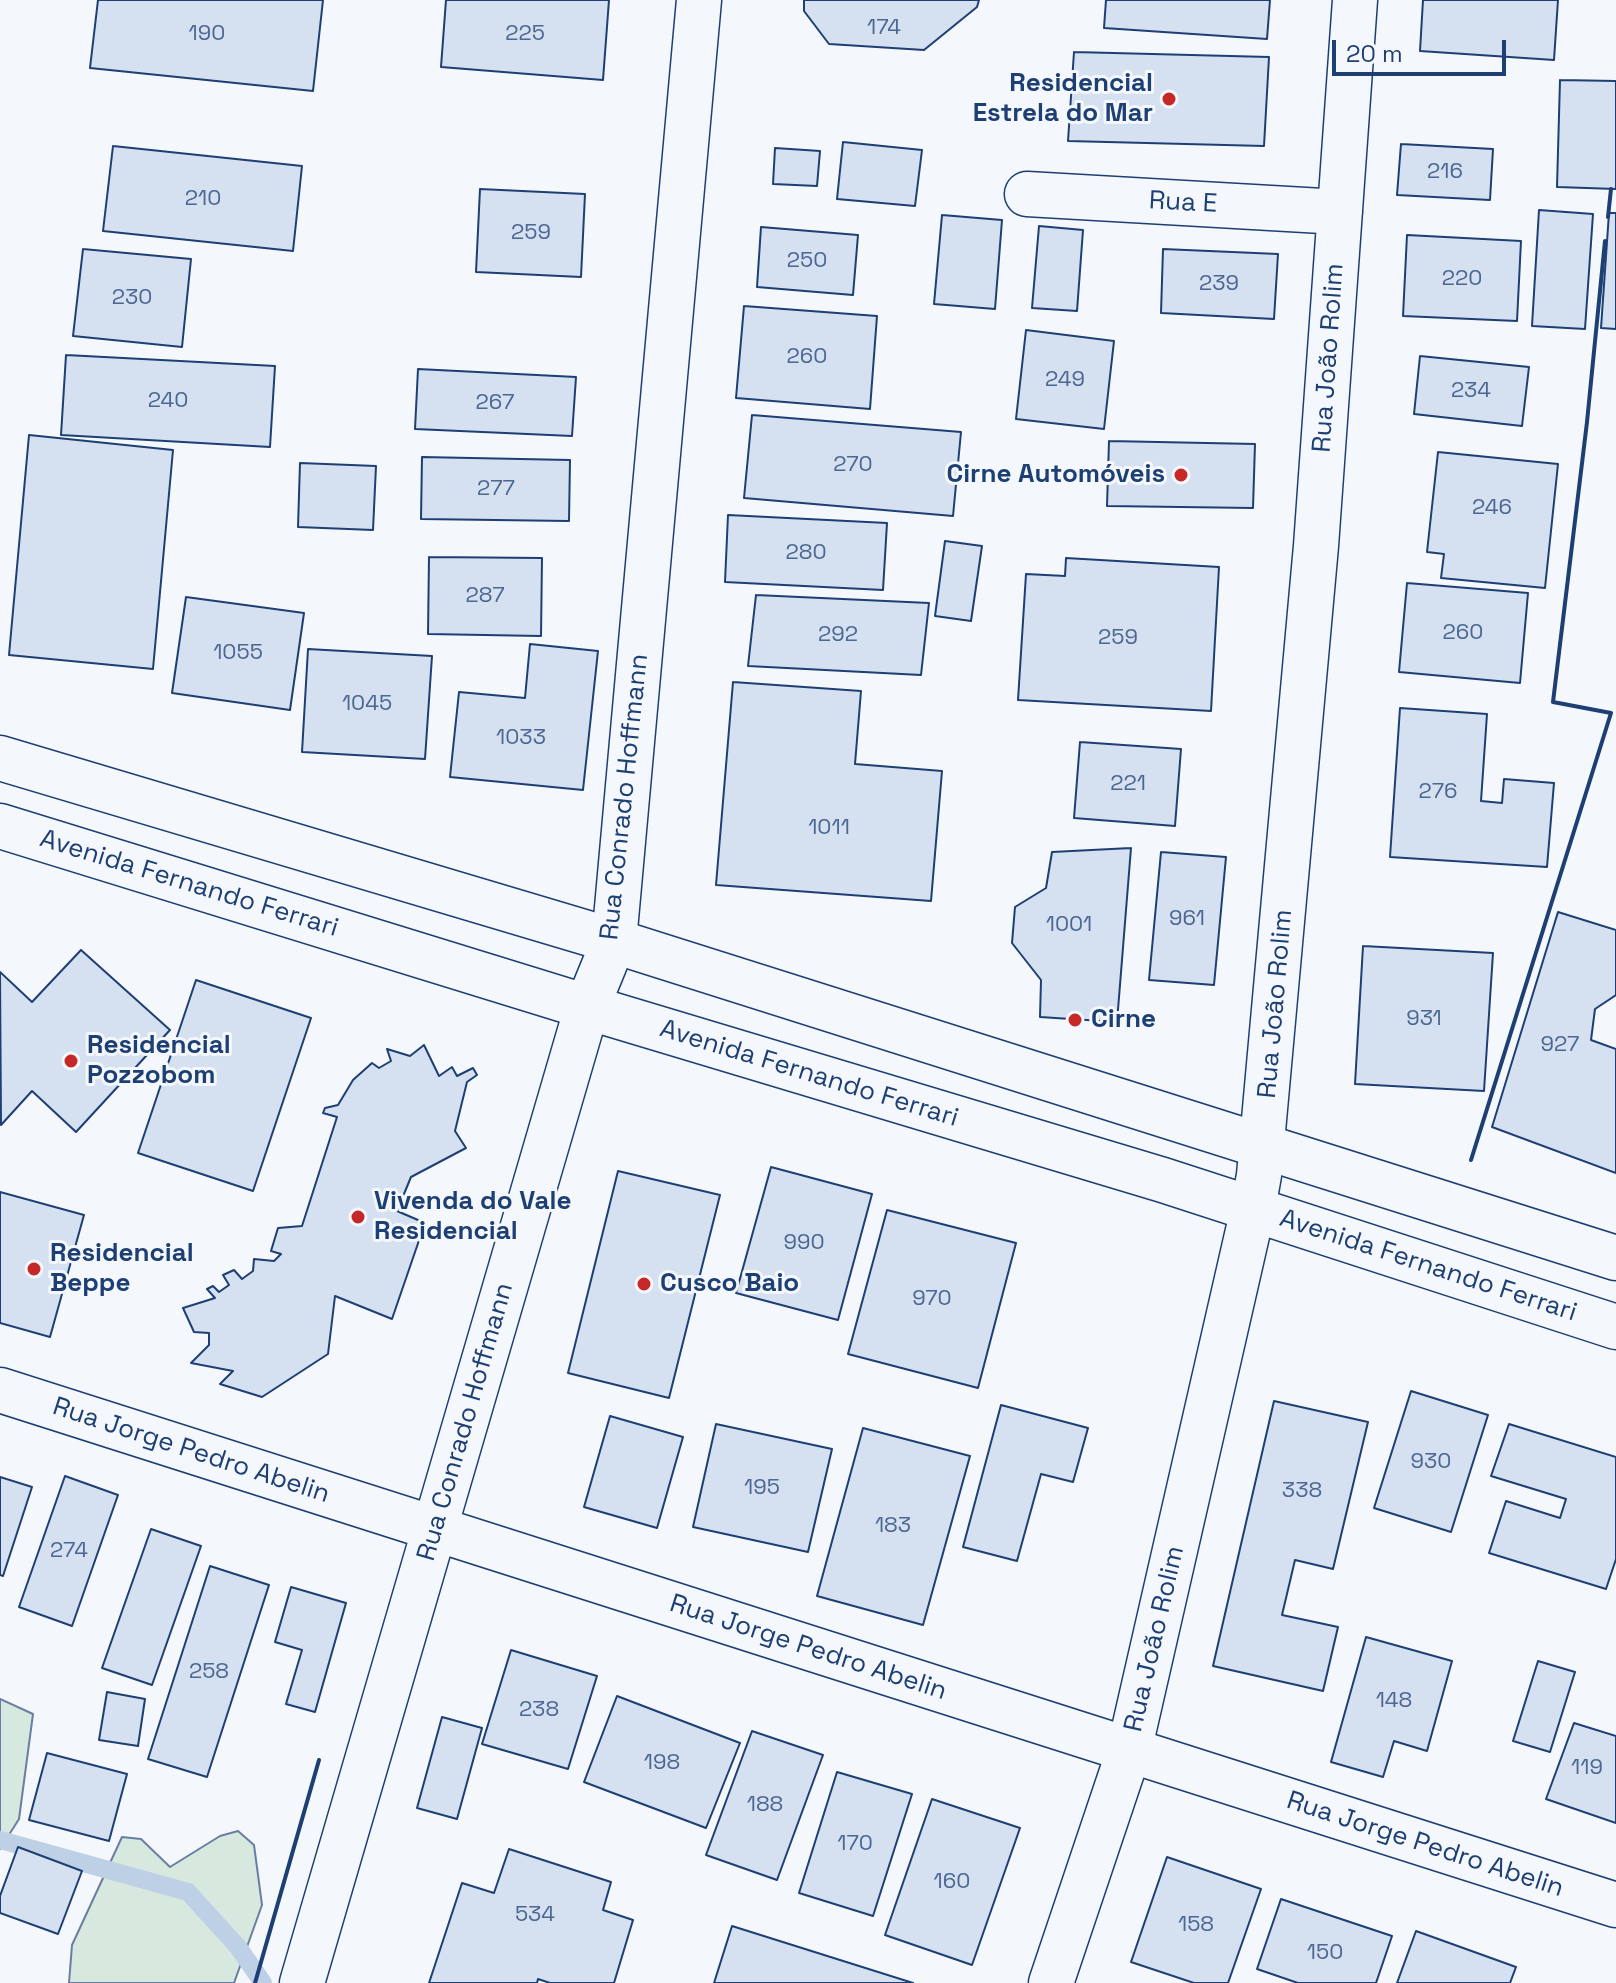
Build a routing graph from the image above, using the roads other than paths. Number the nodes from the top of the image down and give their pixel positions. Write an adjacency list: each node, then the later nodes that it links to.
1 (699, 0): 7 (street, Rua Conrado Hoffmann)
2 (1355, 0): 4 (street, Rua João Rolim)
3 (1027, 194): 4 (street, Rua E)
4 (1340, 212): 9 (street, Rua João Rolim)
5 (0, 758): 7 (street)
6 (0, 826): 8 (street, Avenida Fernando Ferrari)
7 (614, 941): 8 (street, Rua Conrado Hoffmann); 9 (street)
8 (587, 1007): 10 (street, Avenida Fernando Ferrari); 14 (street, Rua Conrado Hoffmann)
9 (1263, 1145): 10 (street, Rua João Rolim); 11 (street)
10 (1253, 1209): 12 (street, Avenida Fernando Ferrari); 15 (street, Rua João Rolim)
11 (1616, 1258)
12 (1616, 1327)
13 (0, 1390): 14 (street, Rua Jorge Pedro Abelin)
14 (435, 1529): 15 (street, Rua Jorge Pedro Abelin); 17 (street, Rua Conrado Hoffmann)
15 (1129, 1751): 16 (street, Rua Jorge Pedro Abelin); 18 (street, Rua João Rolim)
16 (1616, 1905)
17 (302, 1983)
18 (1051, 1983)

